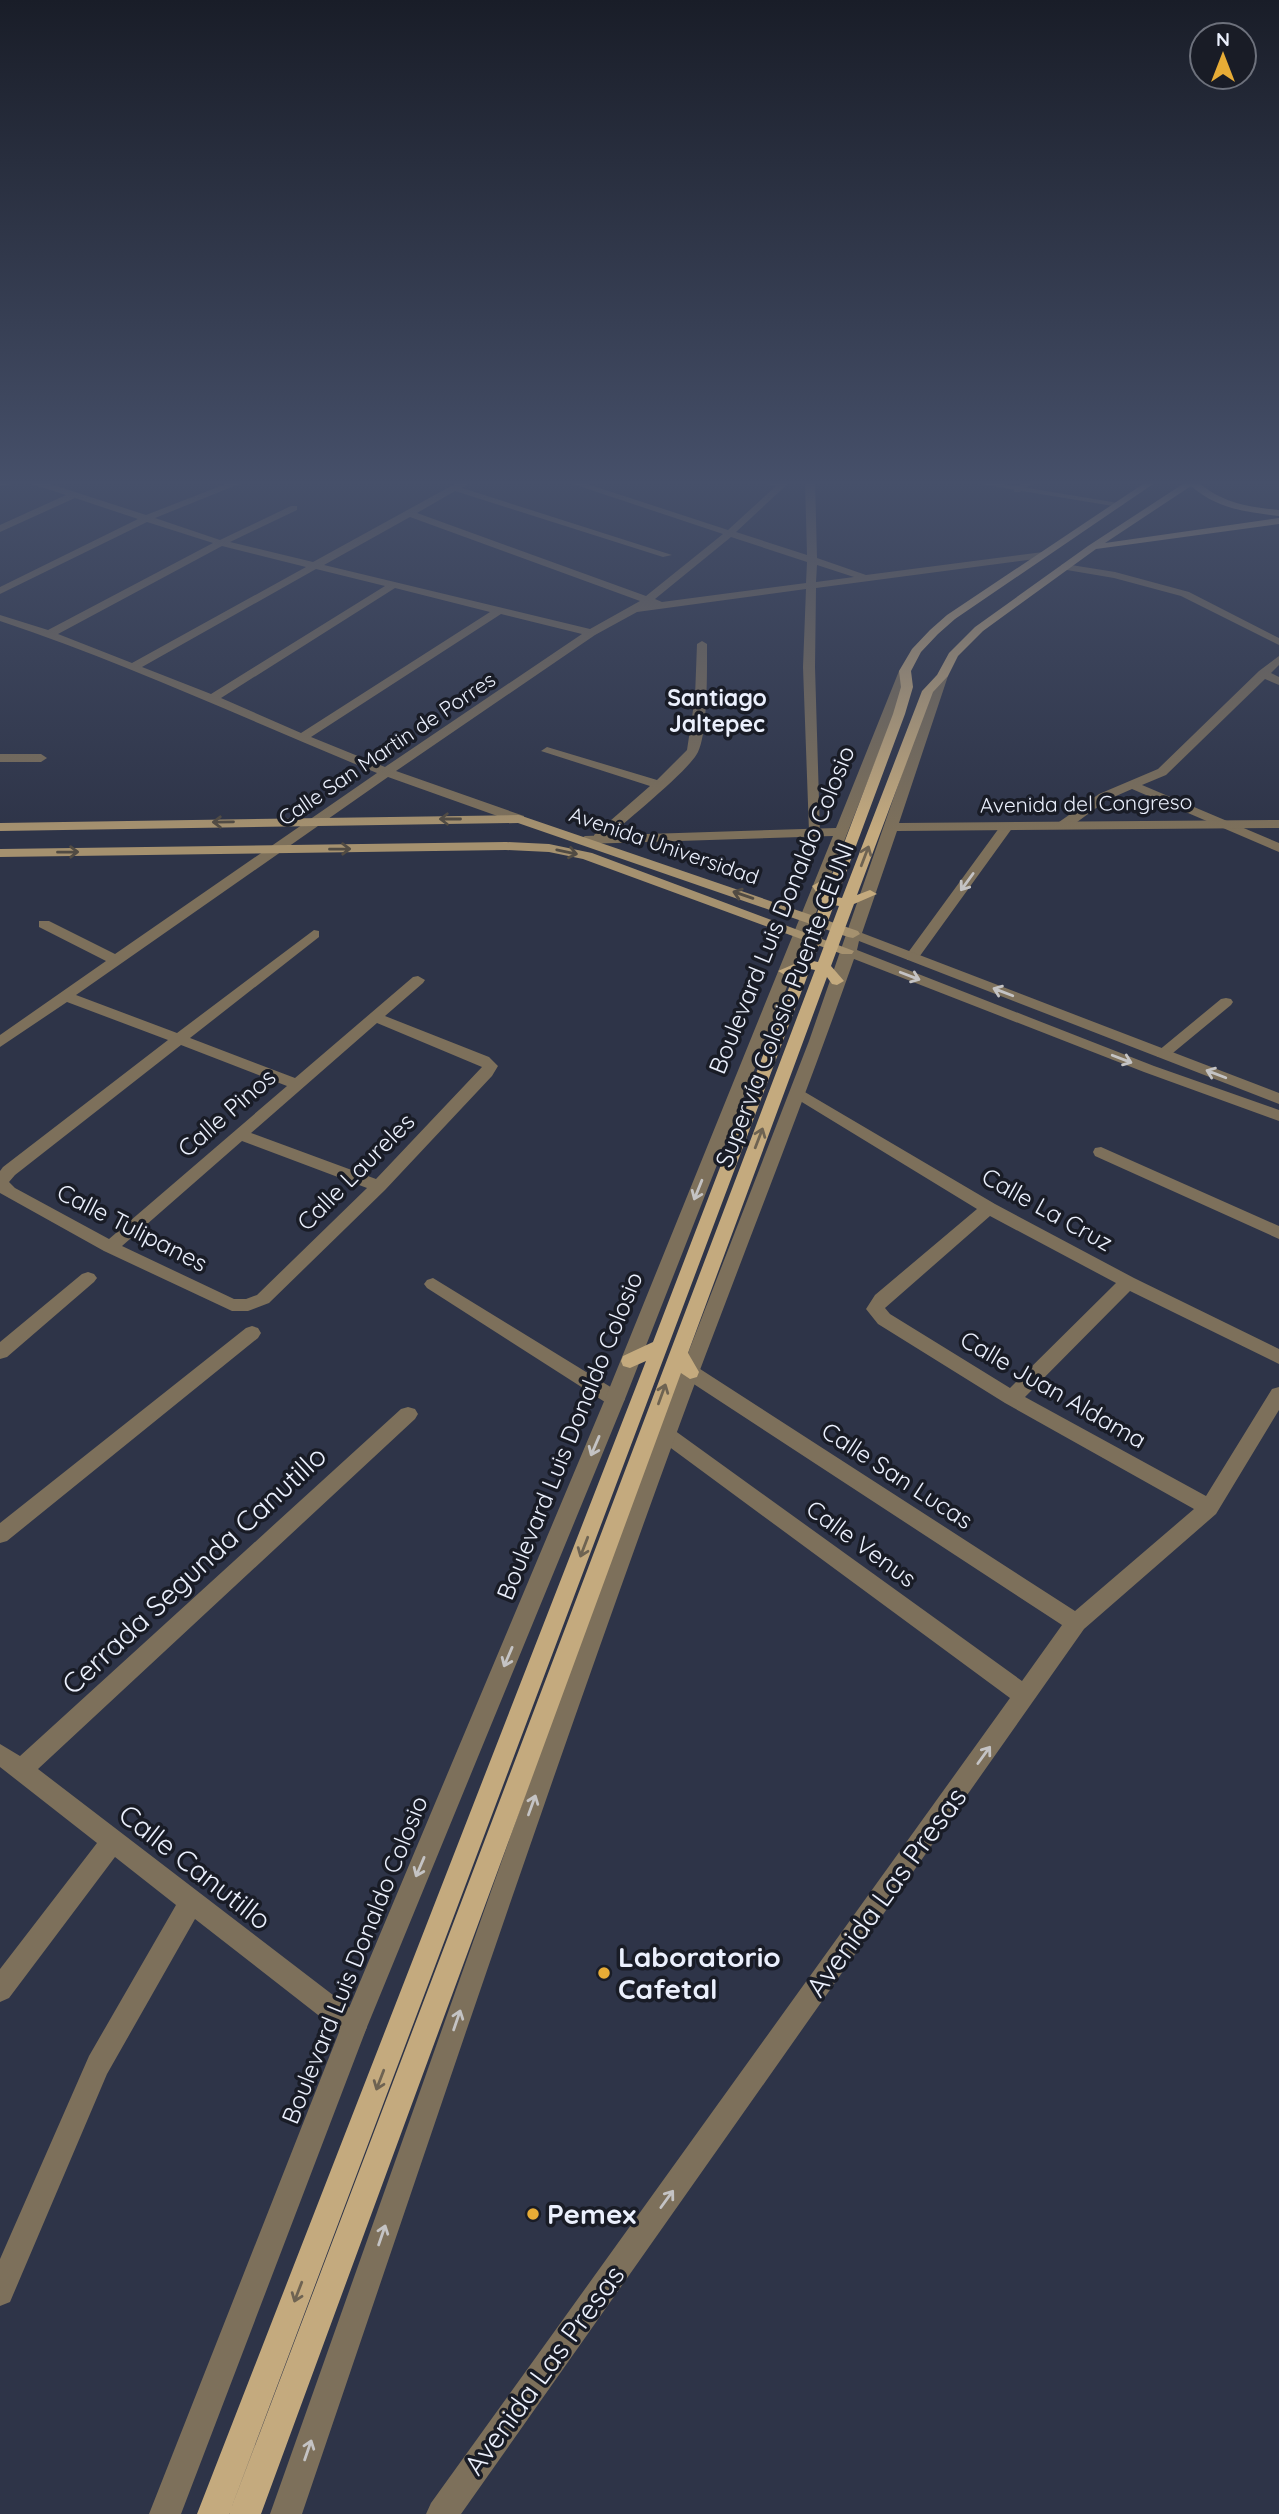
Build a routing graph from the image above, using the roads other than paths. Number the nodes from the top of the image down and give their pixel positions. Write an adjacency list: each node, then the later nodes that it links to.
1 (118, 597): 18 (street)
2 (256, 597): 22 (street)
3 (374, 597): 27 (street)
4 (449, 597): 15 (street)
5 (641, 597): 12 (street)
6 (651, 597): 12 (street)
7 (726, 597): 13 (street, Calle San Martin de Porres)
8 (810, 597): 43 (street)
9 (980, 597): 23 (main road, Boulevard Luis Donaldo Colosio)
10 (1025, 597): 25 (main road)
11 (1191, 597): 19 (street)
12 (648, 600): 13 (street); 14 (street)
13 (661, 606): 14 (street, Calle San Martin de Porres)
14 (634, 609): 17 (street, Calle San Martin de Porres)
15 (500, 610): 17 (street); 28 (street)
16 (0, 618): 18 (street)
17 (591, 633): 32 (street, Calle San Martin de Porres)
18 (49, 634): 22 (street)
19 (1279, 642)
20 (702, 644): 33 (street)
21 (1279, 659): 24 (street)
22 (133, 667): 27 (street)
23 (905, 671): 44 (street, Boulevard Luis Donaldo Colosio); 83 (main road, Supervía Colosio Puente CEUNI)
24 (1264, 674): 26 (street); 34 (street)
25 (942, 676): 41 (street); 83 (main road, Supervía Colosio Puente CEUNI, one-way to 25)
26 (1279, 682)
27 (212, 698): 28 (street)
28 (302, 738): 32 (street)
29 (547, 751): 33 (street)
30 (0, 758): 31 (street)
31 (41, 758)
32 (389, 773): 35 (street); 36 (street, Calle San Martin de Porres)
33 (658, 784): 45 (street)
34 (1130, 784): 37 (street); 39 (street)
35 (519, 819): 36 (main road, Avenida Universidad, one-way to 36); 45 (main road, Avenida Universidad)
36 (316, 820): 40 (main road, Avenida Universidad, one-way to 40); 47 (street, Calle San Martin de Porres)
37 (1223, 824): 38 (street, Avenida del Congreso); 39 (street, Avenida del Congreso); 46 (street)
38 (1279, 824)
39 (1064, 825): 42 (street, Avenida del Congreso)
40 (0, 827)
41 (893, 827): 42 (street, Avenida del Congreso); 50 (street)
42 (1007, 827): 55 (street, one-way to 55)
43 (816, 831): 44 (street); 45 (street)
44 (841, 832): 49 (street, Boulevard Luis Donaldo Colosio)
45 (592, 839): 52 (main road, Avenida Universidad, one-way to 45)
46 (1279, 848)
47 (272, 850): 48 (main road, Avenida Universidad, one-way to 47); 52 (main road, Avenida Universidad, one-way to 52); 56 (street, Calle San Martin de Porres)
48 (0, 853)
49 (819, 886): 50 (main road); 52 (street, Boulevard Luis Donaldo Colosio)
50 (870, 894): 54 (street)
51 (44, 924): 56 (street)
52 (804, 926): 54 (main road, Avenida Universidad); 57 (street, Boulevard Luis Donaldo Colosio)
53 (314, 934): 63 (street)
54 (850, 943): 55 (street, Avenida Universidad); 59 (street); 69 (street, Avenida Universidad, one-way to 69)
55 (912, 957): 65 (street, Avenida Universidad, one-way to 55)
56 (117, 960): 60 (street, Calle San Martin de Porres)
57 (785, 971): 59 (main road); 85 (street, Boulevard Luis Donaldo Colosio, one-way to 85)
58 (418, 980): 62 (street, Calle Pinos)
59 (837, 981): 67 (street)
60 (65, 996): 63 (street); 64 (street, Calle San Martin de Porres)
61 (1226, 1002): 65 (street)
62 (377, 1018): 66 (street, Calle Pinos); 73 (street, Calle Laureles)
63 (180, 1038): 66 (street); 72 (street)
64 (0, 1042)
65 (1163, 1054): 68 (street, Avenida Universidad, one-way to 65)
66 (298, 1084): 70 (street, Calle Pinos)
67 (798, 1093): 74 (street, Calle La Cruz); 83 (street)
68 (1279, 1099)
69 (1279, 1116)
70 (240, 1135): 73 (street); 76 (street, Calle Pinos)
71 (1101, 1152): 75 (street)
72 (0, 1183): 76 (street, Calle Tulipanes)
73 (379, 1186): 80 (street, Calle Laureles)
74 (989, 1208): 78 (street, Calle La Cruz); 87 (street, Calle Juan Aldama)
75 (1279, 1233)
76 (110, 1247): 80 (street, Calle Tulipanes)
77 (88, 1278): 82 (street)
78 (1128, 1282): 84 (street, Calle La Cruz); 87 (street)
79 (433, 1284): 88 (street)
80 (248, 1305)
81 (252, 1333): 92 (street)
82 (0, 1352)
83 (676, 1356): 85 (main road); 90 (street); 93 (street, Calle San Lucas); 103 (main road, one-way to 103); 104 (main road, one-way to 83)
84 (1279, 1357)
85 (629, 1361): 88 (street, Boulevard Luis Donaldo Colosio)
86 (1279, 1394): 91 (street, Avenida Las Presas)
87 (1012, 1398): 91 (street, Calle Juan Aldama)
88 (615, 1399): 100 (street, Boulevard Luis Donaldo Colosio, one-way to 100)
89 (408, 1414): 96 (street, Cerrada Segunda Canutillo)
90 (667, 1435): 94 (street, Calle Venus); 105 (street, one-way to 90)
91 (1209, 1508): 93 (street, Avenida Las Presas)
92 (0, 1535)
93 (1076, 1623): 94 (street, Avenida Las Presas)
94 (1025, 1696): 106 (street, Avenida Las Presas, one-way to 94)
95 (0, 1754): 96 (street, Calle Canutillo)
96 (21, 1770): 97 (street, Calle Canutillo)
97 (113, 1841): 98 (street, Calle Canutillo); 99 (street)
98 (191, 1902): 100 (street, Calle Canutillo); 101 (street)
99 (0, 1989)
100 (354, 2027): 102 (street, Boulevard Luis Donaldo Colosio)
101 (0, 2292)
102 (165, 2514)
103 (213, 2514)
104 (245, 2514)
105 (286, 2514)
106 (442, 2514)

